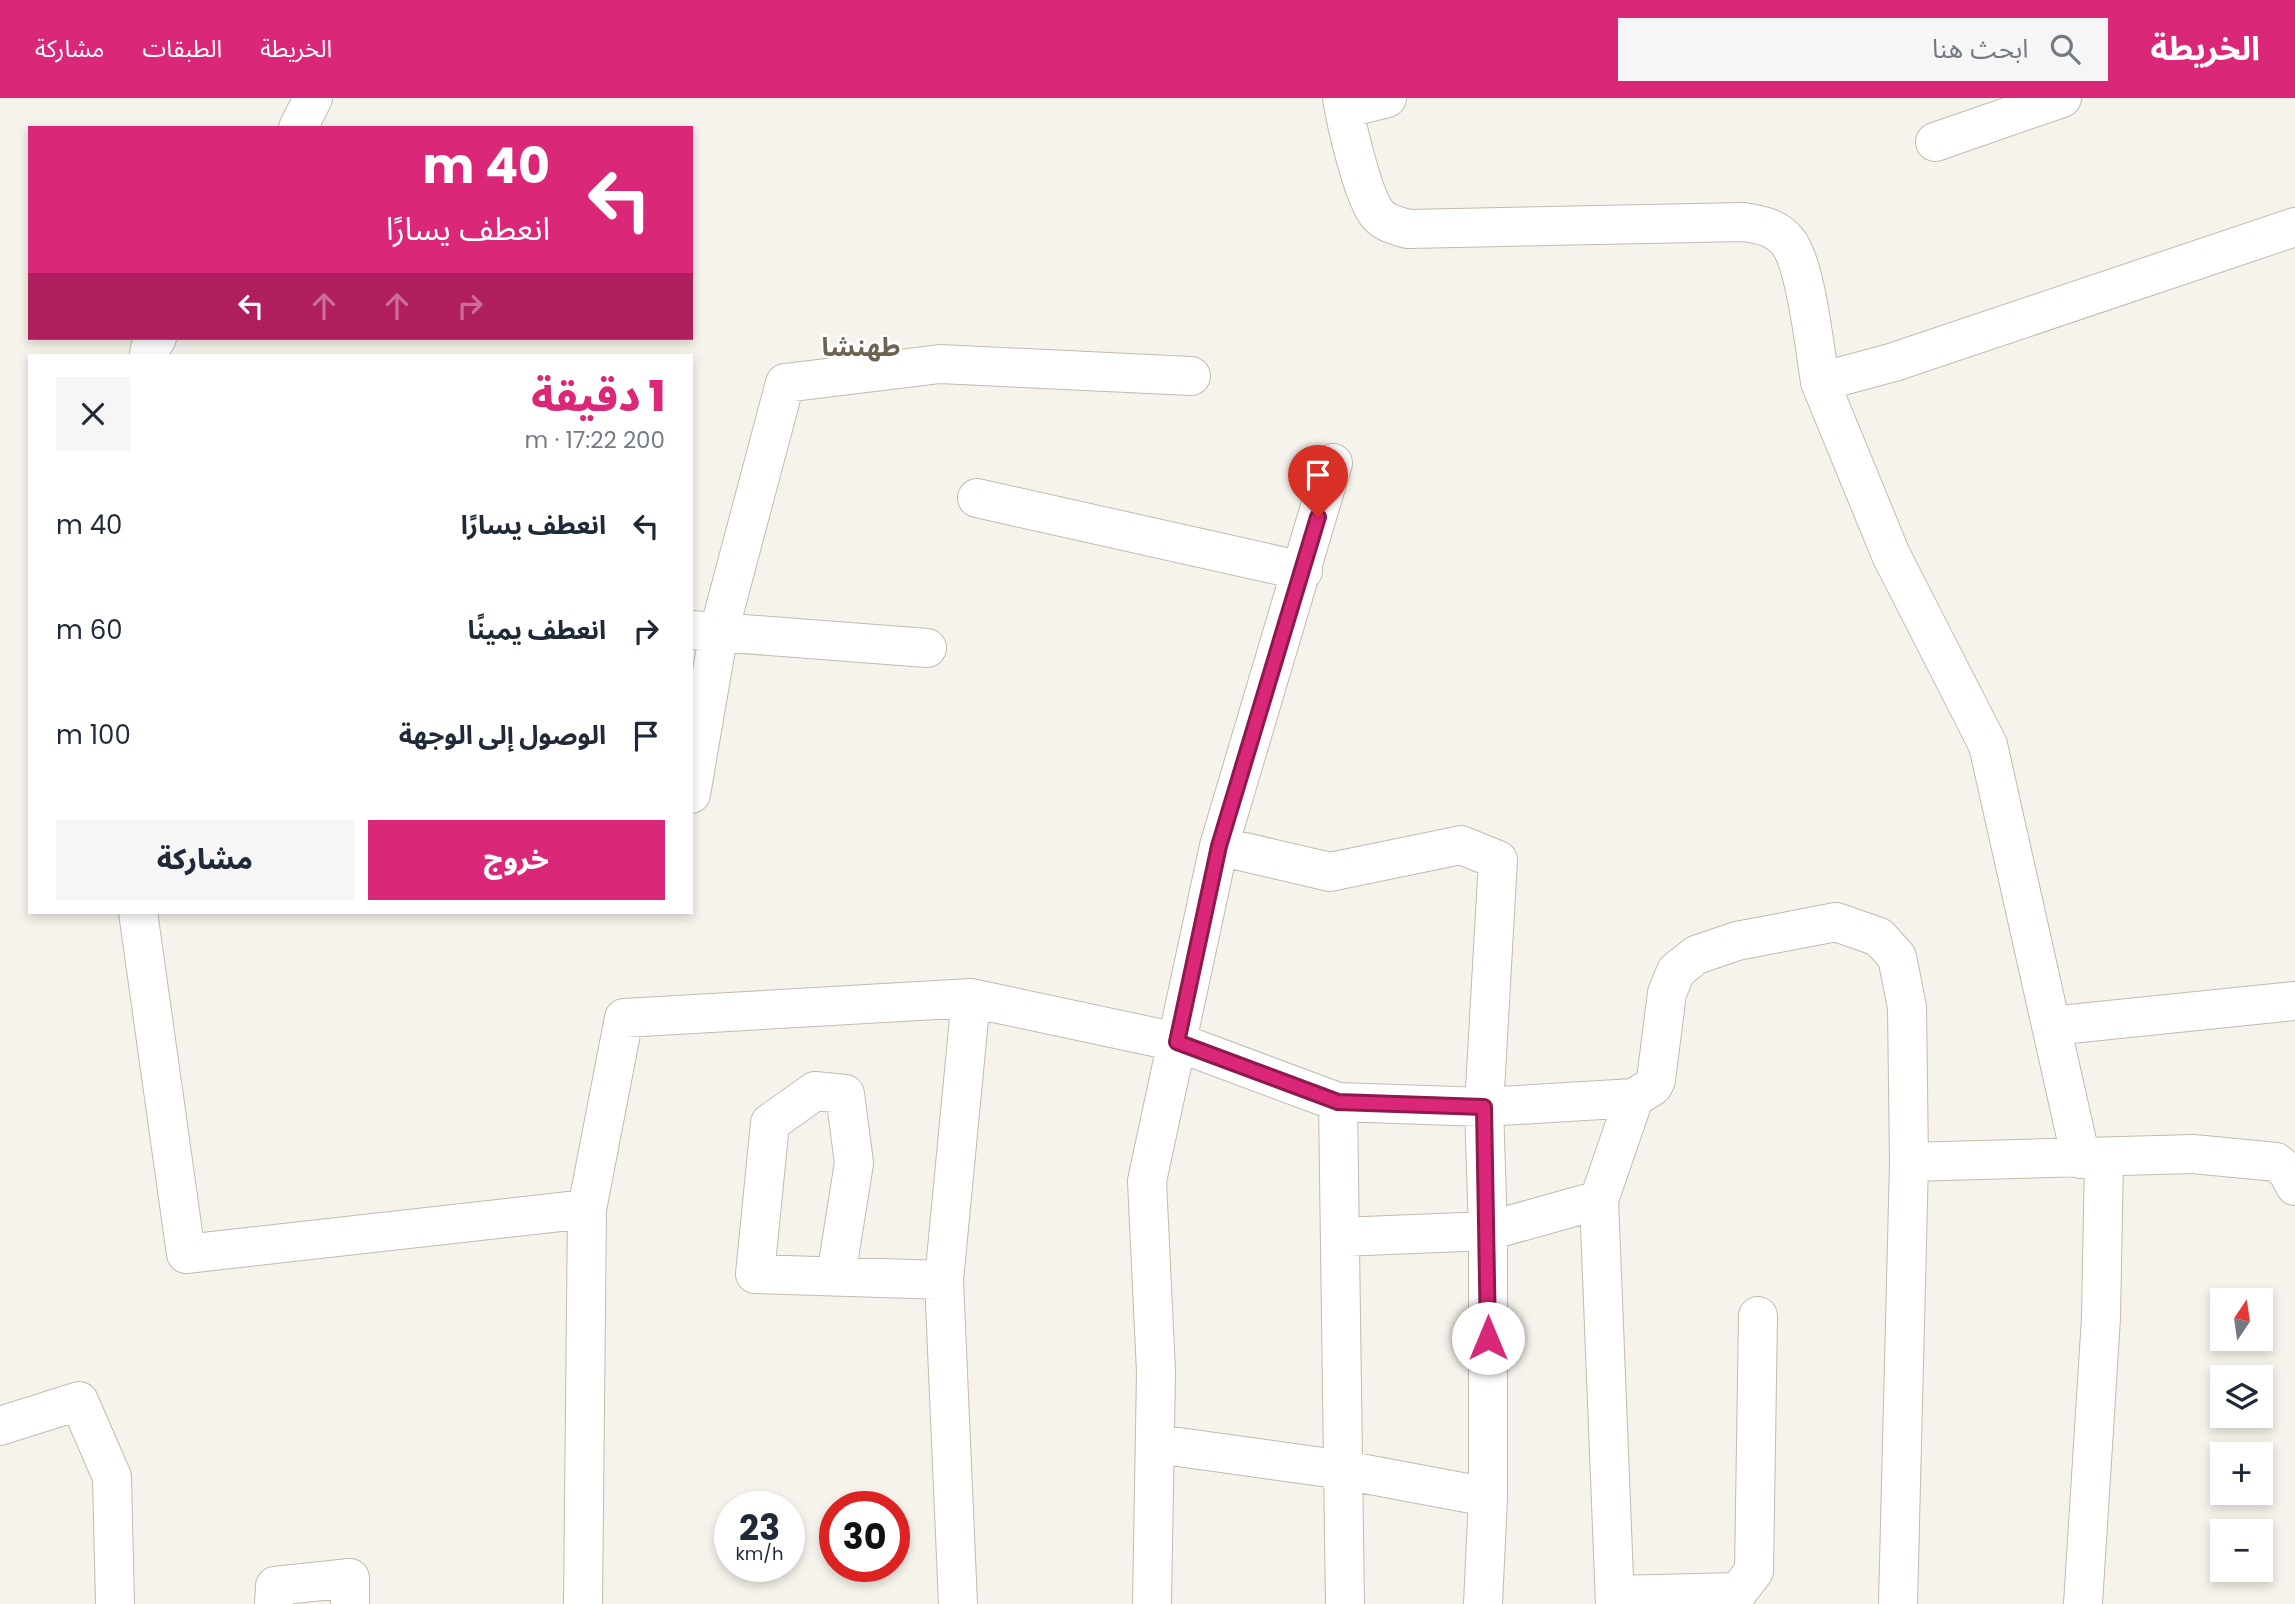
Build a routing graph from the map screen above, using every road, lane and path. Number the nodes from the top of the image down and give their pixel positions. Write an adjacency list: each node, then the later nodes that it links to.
1 (313, 98): 5 (street)
2 (1387, 98): 4 (street)
3 (2062, 98): 6 (street)
4 (1343, 104): 9 (street)
5 (299, 126)
6 (1935, 142)
7 (2295, 227): 9 (street)
8 (1191, 376): 13 (street)
9 (1820, 382): 20 (street)
10 (1333, 463): 12 (street)
11 (977, 498): 12 (street)
12 (1303, 571): 16 (street)
13 (705, 630): 14 (street); 15 (street)
14 (927, 648)
15 (693, 771)
16 (1219, 846): 21 (street); 24 (street)
17 (138, 914): 29 (street)
18 (971, 998): 21 (street); 29 (street); 33 (street)
19 (2295, 1002): 20 (street)
20 (2051, 1026): 25 (street)
21 (1177, 1042): 23 (street); 36 (street)
22 (1634, 1098): 24 (street); 26 (street); 28 (street)
23 (1338, 1102): 24 (street); 31 (street)
24 (1484, 1107): 30 (street)
25 (2092, 1159): 26 (street); 27 (street); 49 (street)
26 (1909, 1162): 48 (street)
27 (2295, 1186)
28 (1599, 1200): 30 (street); 39 (street)
29 (587, 1209): 43 (street)
30 (1488, 1231): 31 (street); 38 (street)
31 (1340, 1237): 37 (street)
32 (836, 1276): 32 (street); 33 (street)
33 (944, 1280): 44 (street)
34 (1758, 1317): 39 (street)
35 (0, 1426): 40 (street)
36 (1157, 1444): 37 (street); 45 (street)
37 (1344, 1470): 38 (street); 46 (street)
38 (1488, 1497): 47 (street)
39 (1615, 1600)
40 (115, 1604)
41 (274, 1604): 42 (street)
42 (350, 1604)
43 (583, 1604)
44 (958, 1604)
45 (1152, 1604)
46 (1345, 1604)
47 (1483, 1604)
48 (1898, 1604)
49 (2083, 1604)

